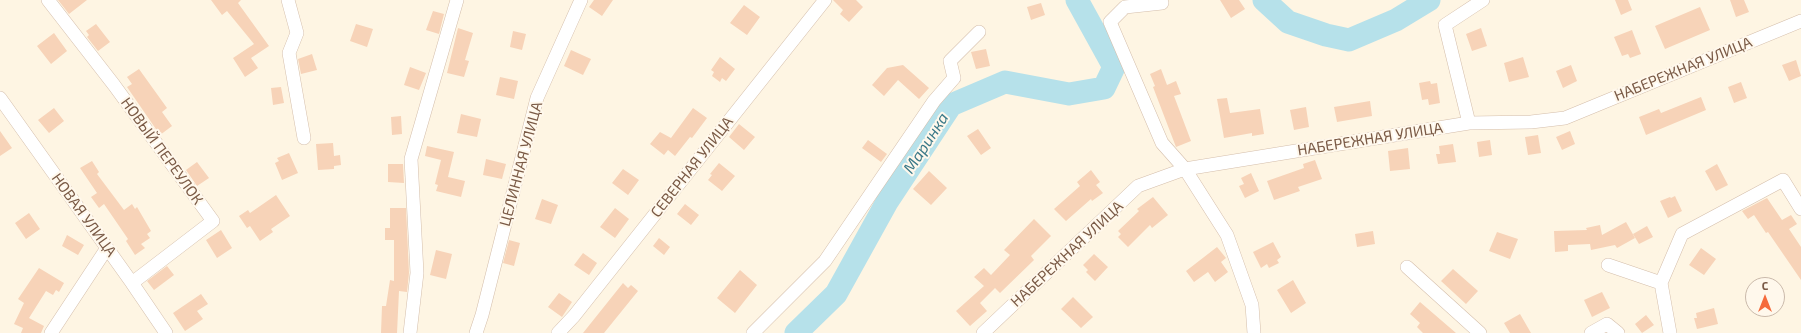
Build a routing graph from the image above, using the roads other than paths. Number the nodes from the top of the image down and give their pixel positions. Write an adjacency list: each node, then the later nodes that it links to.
1 (48, 0): 18 (street, НОВЫЙ ПЕРЕУЛОК)
2 (288, 0): 12 (street)
3 (457, 0): 22 (street)
4 (581, 0): 23 (street, ЦЕЛИННАЯ УЛИЦА)
5 (825, 0): 24 (street, СЕВЕРНАЯ УЛИЦА)
6 (1483, 0): 11 (street)
7 (1162, 3): 13 (street)
8 (1801, 21): 11 (street, НАБЕРЕЖНАЯ УЛИЦА)
9 (979, 32): 25 (street)
10 (0, 98): 15 (street, НОВАЯ УЛИЦА)
11 (1469, 123): 13 (street, НАБЕРЕЖНАЯ УЛИЦА)
12 (304, 138)
13 (1185, 169): 26 (street, НАБЕРЕЖНАЯ УЛИЦА); 27 (street)
14 (1801, 209): 19 (street)
15 (107, 248): 18 (street, НОВАЯ УЛИЦА); 20 (street)
16 (1608, 265): 19 (street)
17 (1407, 267): 28 (street)
18 (132, 283): 21 (street, НОВАЯ УЛИЦА)
19 (1661, 283): 31 (street)
20 (51, 333)
21 (166, 333)
22 (410, 333)
23 (476, 333)
24 (558, 333)
25 (753, 333)
26 (983, 333)
27 (1254, 333)
28 (1480, 333)
29 (1591, 333): 30 (street)
30 (1618, 333)
31 (1670, 333)

